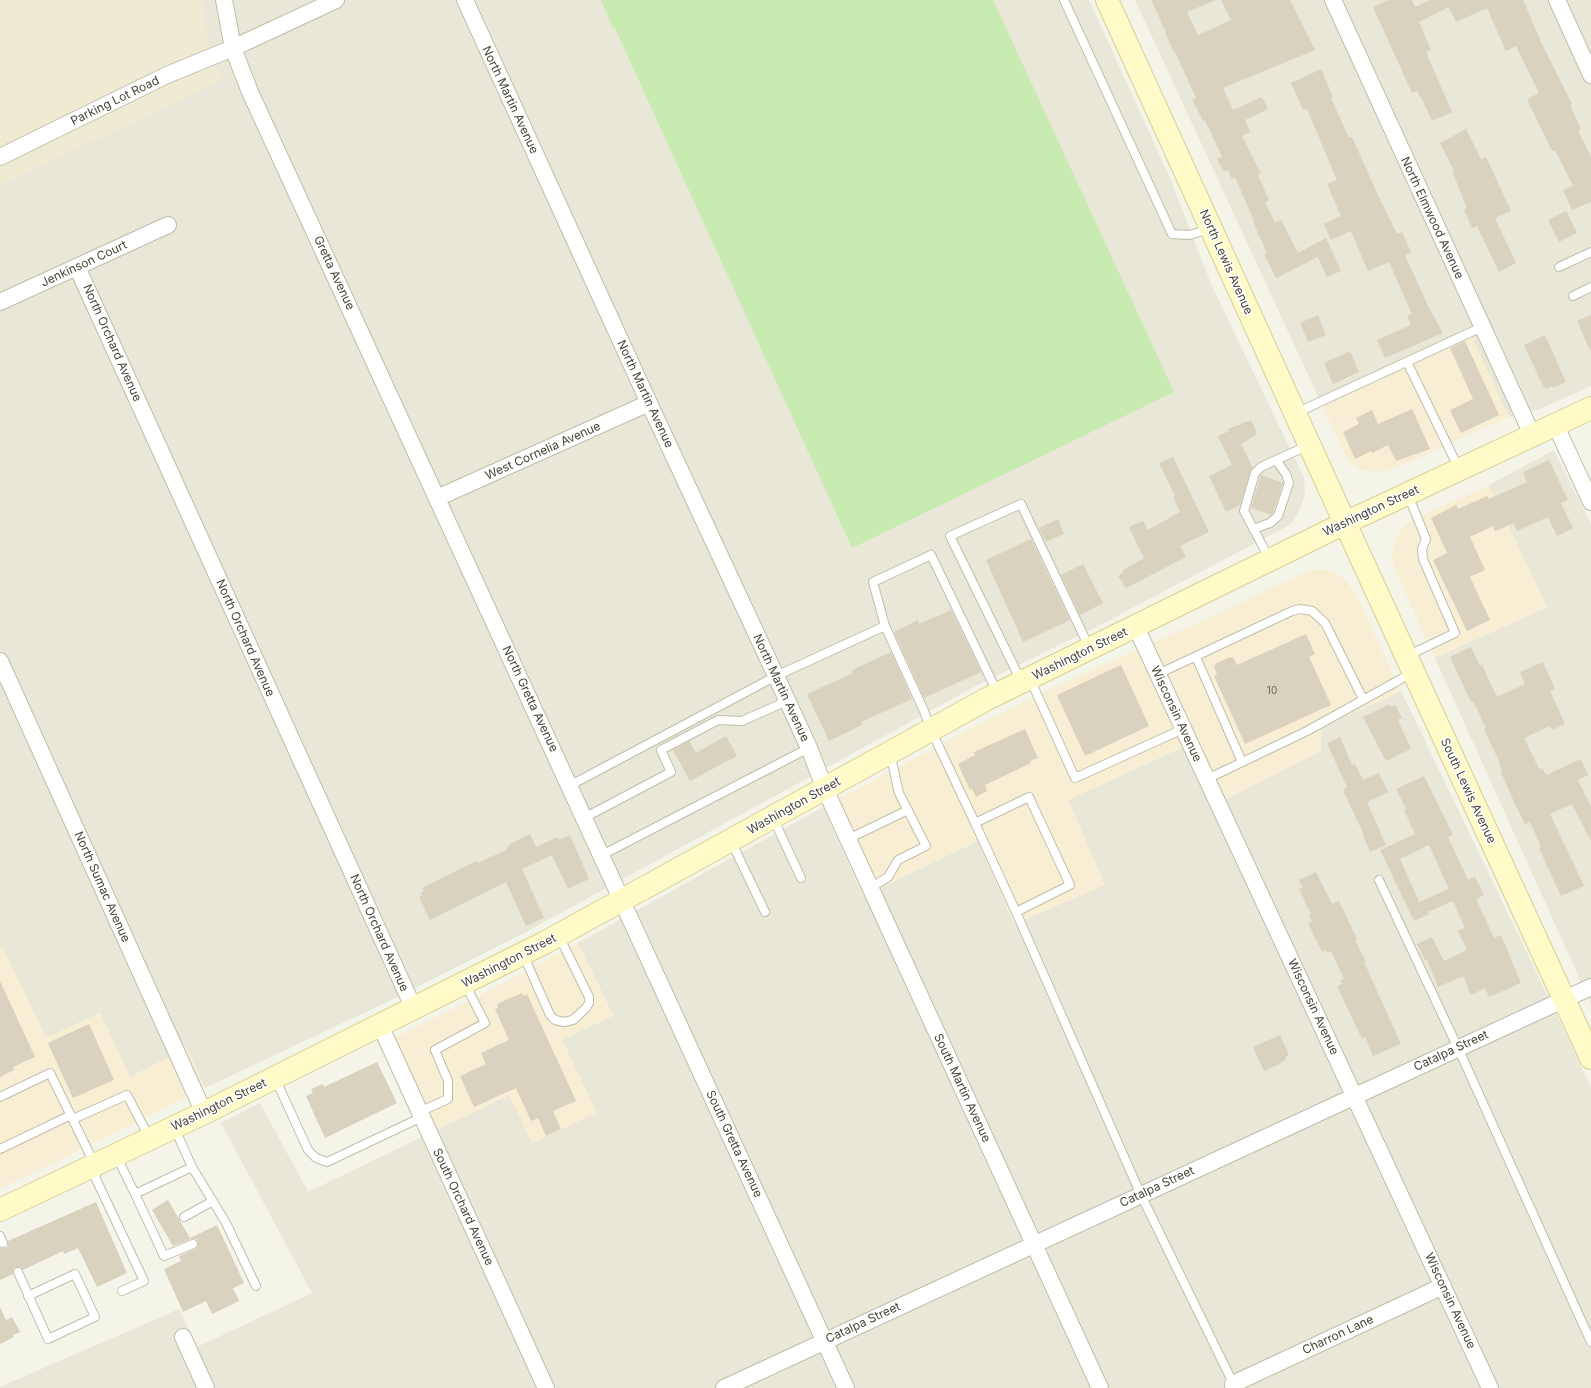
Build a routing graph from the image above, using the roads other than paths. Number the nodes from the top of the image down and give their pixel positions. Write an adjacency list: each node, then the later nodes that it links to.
1 (224, 0): 8 (street, Gretta Avenue)
2 (336, 0): 8 (street, Parking Lot Road)
3 (465, 0): 21 (street, North Martin Avenue)
4 (1064, 0): 12 (lane)
5 (1107, 0): 12 (main road, North Lewis Avenue)
6 (1333, 0): 19 (street, North Elmwood Avenue)
7 (1557, 0): 9 (street)
8 (233, 48): 10 (street, Parking Lot Road); 30 (street, Gretta Avenue)
9 (1591, 75)
10 (0, 157)
11 (168, 225): 14 (street, Jenkinson Court)
12 (1211, 228): 23 (main road, North Lewis Avenue)
13 (1591, 252): 15 (lane)
14 (77, 267): 18 (street, Jenkinson Court); 73 (street, North Orchard Avenue)
15 (1559, 267)
16 (1591, 287): 17 (lane)
17 (1573, 296)
18 (0, 302)
19 (1482, 327): 20 (lane); 25 (street, North Elmwood Avenue)
20 (1407, 362): 23 (lane); 28 (lane)
21 (649, 403): 30 (street, West Cornelia Avenue); 42 (street, North Martin Avenue)
22 (1591, 408): 24 (main road, Washington Street)
23 (1295, 414): 26 (main road, North Lewis Avenue)
24 (1556, 426): 25 (main road, Washington Street); 31 (street)
25 (1532, 437): 28 (main road, Washington Street)
26 (1309, 446): 27 (lane); 32 (main road, North Lewis Avenue)
27 (1276, 460): 33 (lane); 33 (lane)
28 (1459, 470): 29 (main road, Washington Street)
29 (1407, 494): 32 (main road, Washington Street); 40 (lane)
30 (437, 498): 53 (street, North Gretta Avenue)
31 (1591, 502)
32 (1345, 523): 34 (main road, Washington Street); 40 (main road, South Lewis Avenue)
33 (1252, 529): 34 (lane)
34 (1270, 560): 36 (main road, Washington Street)
35 (885, 626): 42 (lane); 44 (lane); 48 (lane)
36 (1136, 627): 37 (main road, Washington Street); 41 (street, Wisconsin Avenue)
37 (1090, 649): 43 (main road, Washington Street); 43 (lane)
38 (1196, 657): 41 (lane); 45 (lane); 51 (lane)
39 (0, 661): 80 (street, North Sumac Avenue)
40 (1410, 664): 45 (lane); 72 (main road, South Lewis Avenue)
41 (1158, 674): 47 (street, Wisconsin Avenue)
42 (776, 676): 46 (street, North Martin Avenue); 53 (lane)
43 (1026, 680): 44 (main road, Washington Street); 47 (lane)
44 (998, 694): 48 (main road, Washington Street)
45 (1363, 699): 51 (lane)
46 (787, 701): 49 (street, North Martin Avenue); 57 (lane)
47 (1183, 729): 52 (street, Wisconsin Avenue)
48 (931, 730): 50 (main road, Washington Street); 58 (lane)
49 (809, 748): 54 (street, North Martin Avenue); 61 (lane)
50 (890, 753): 54 (main road, Washington Street); 55 (lane)
51 (1242, 762): 52 (lane)
52 (1206, 779): 78 (street, Wisconsin Avenue)
53 (570, 786): 57 (street, North Gretta Avenue)
54 (825, 789): 56 (main road, Washington Street); 59 (street, South Martin Avenue)
55 (908, 810): 59 (lane); 64 (lane)
56 (773, 817): 60 (main road, Washington Street); 62 (lane)
57 (584, 818): 61 (street, North Gretta Avenue)
58 (975, 823): 67 (lane); 67 (lane)
59 (848, 839): 64 (street, South Martin Avenue)
60 (730, 841): 65 (main road, Washington Street); 66 (lane)
61 (602, 855): 65 (street, North Gretta Avenue)
62 (801, 878)
63 (1379, 880): 75 (lane)
64 (870, 888): 95 (street, South Martin Avenue)
65 (622, 900): 68 (main road, Washington Street); 102 (street, South Gretta Avenue)
66 (765, 912)
67 (1016, 912): 90 (lane)
68 (558, 935): 69 (main road, Washington Street); 69 (lane)
69 (522, 954): 70 (main road, Washington Street)
70 (465, 983): 73 (main road, Washington Street); 81 (lane)
71 (1591, 987): 72 (street, Catalpa Street)
72 (1564, 999): 75 (street, Catalpa Street); 76 (main road, South Lewis Avenue)
73 (414, 1009): 74 (main road, Washington Street)
74 (380, 1025): 77 (main road, Washington Street); 81 (street, South Orchard Avenue)
75 (1458, 1048): 78 (street, Catalpa Street); 103 (lane)
76 (1591, 1058)
77 (275, 1078): 80 (main road, Washington Street); 81 (lane)
78 (1354, 1096): 90 (street, Catalpa Street); 98 (street, Wisconsin Avenue)
79 (0, 1097): 82 (lane)
80 (204, 1113): 83 (main road, Washington Street)
81 (420, 1114): 106 (street, South Orchard Avenue)
82 (72, 1117): 84 (lane); 85 (lane); 87 (lane)
83 (174, 1127): 84 (main road, Washington Street); 88 (lane)
84 (150, 1139): 86 (main road, Washington Street)
85 (0, 1149)
86 (116, 1155): 87 (main road, Washington Street); 89 (lane)
87 (95, 1165): 92 (main road, Washington Street); 99 (lane)
88 (192, 1168): 89 (lane); 91 (lane)
89 (135, 1194): 94 (lane)
90 (1141, 1195): 95 (street, Catalpa Street); 104 (lane)
91 (213, 1201): 93 (lane); 97 (lane)
92 (0, 1210)
93 (184, 1217)
94 (193, 1244)
95 (1034, 1244): 102 (street, Catalpa Street); 109 (street, South Martin Avenue)
96 (18, 1272): 100 (lane)
97 (256, 1286)
98 (1443, 1286): 104 (street, Charron Lane); 110 (street, Wisconsin Avenue)
99 (122, 1291)
100 (28, 1296): 100 (lane)
101 (183, 1338): 105 (street)
102 (824, 1341): 107 (street, Catalpa Street); 108 (street, South Gretta Avenue)
103 (1591, 1342)
104 (1234, 1386)
105 (206, 1388)
106 (546, 1388)
107 (724, 1388)
108 (846, 1388)
109 (1100, 1388)
110 (1490, 1388)

